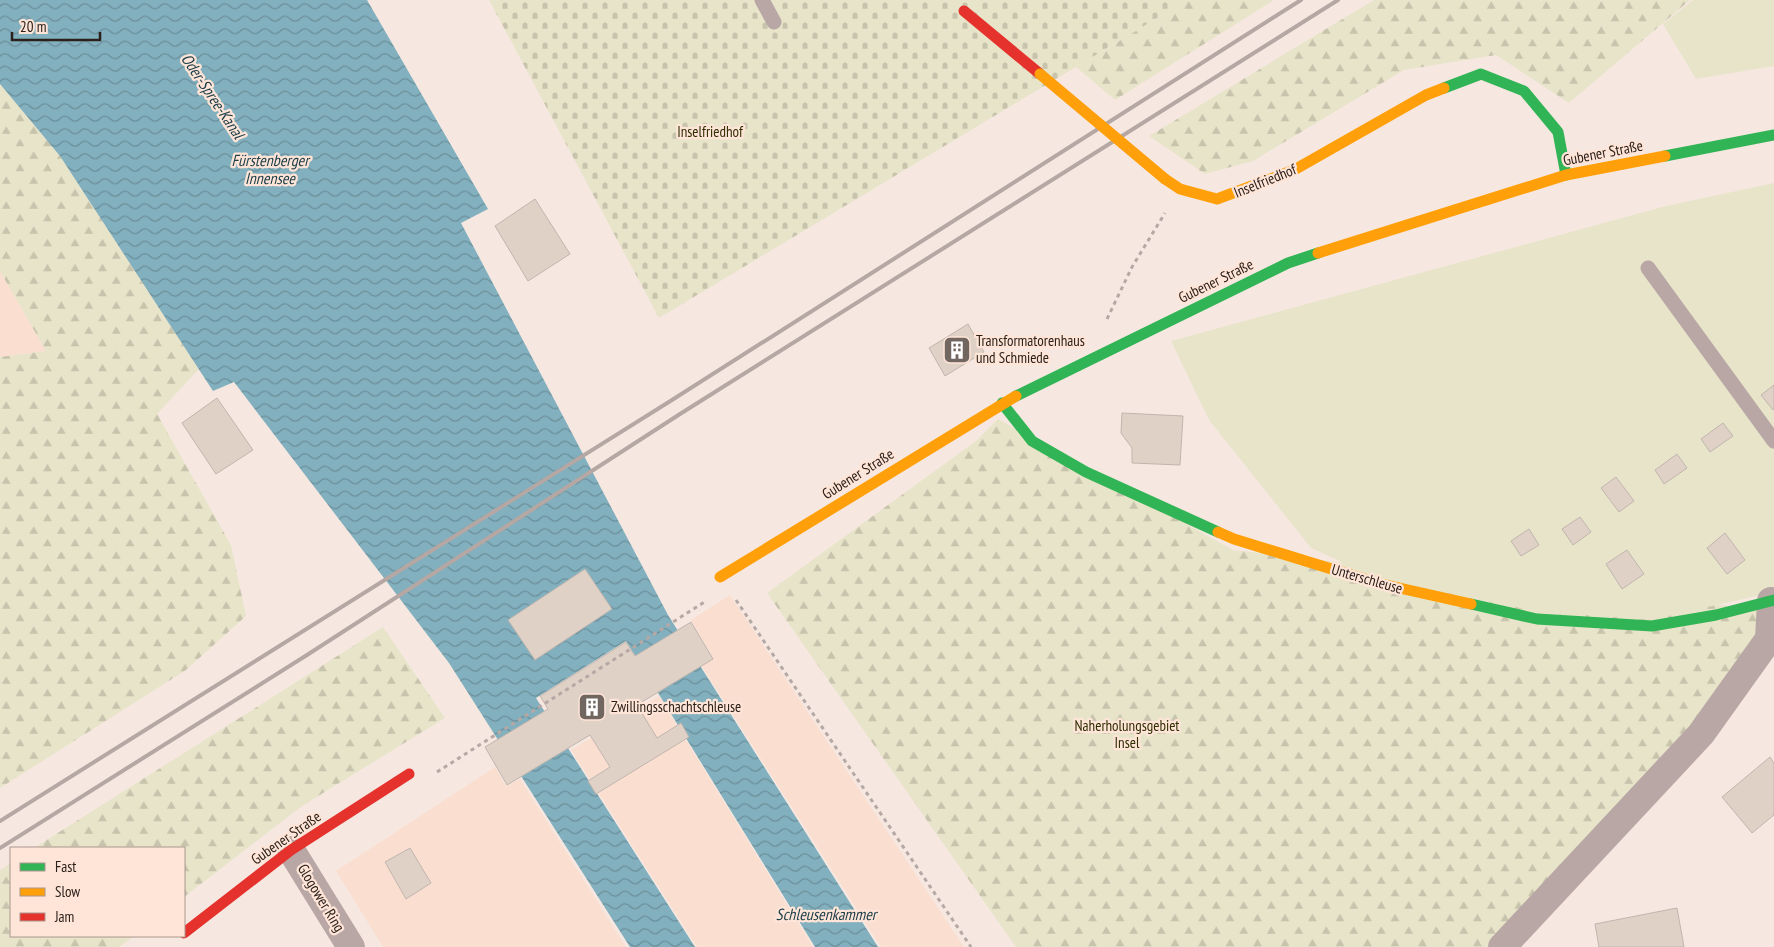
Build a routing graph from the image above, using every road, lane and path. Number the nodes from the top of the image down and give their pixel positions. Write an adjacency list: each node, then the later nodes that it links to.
1 (762, 0): 3 (lane)
2 (969, 5): 6 (street, Inselfriedhof, bridge)
3 (774, 22)
4 (1774, 135): 5 (street, Gubener Straße)
5 (1566, 175): 6 (street, Inselfriedhof); 9 (street, Gubener Straße)
6 (1180, 189): 8 (path)
7 (1648, 268): 10 (lane)
8 (1106, 321)
9 (1002, 402): 11 (street, Gubener Straße); 13 (street, Unterschleuse)
10 (1774, 441)
11 (720, 577): 19 (path)
12 (708, 600): 15 (path)
13 (1773, 601): 20 (street, Unterschleuse)
14 (410, 774): 16 (street, Gubener Straße)
15 (434, 774)
16 (291, 850): 17 (street, Gubener Straße); 18 (street, Glogower Ring)
17 (185, 932)
18 (351, 947)
19 (971, 947)
20 (1502, 947)

